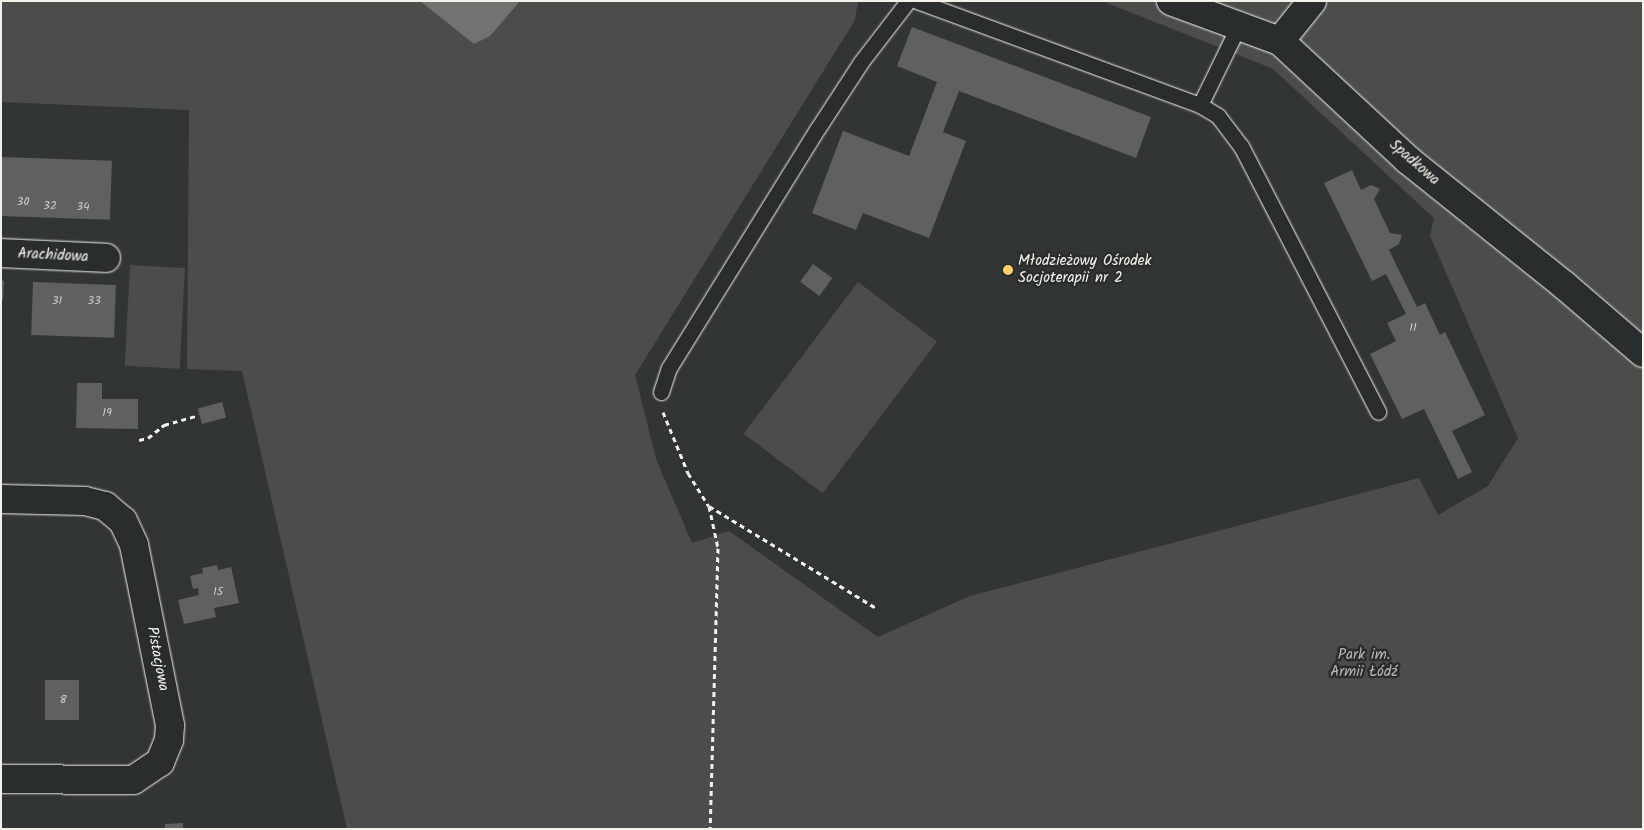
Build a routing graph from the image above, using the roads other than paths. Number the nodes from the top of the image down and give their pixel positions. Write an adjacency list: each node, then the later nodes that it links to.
1 (908, 1): 11 (lane)
2 (917, 1): 7 (lane)
3 (1171, 1): 5 (street, Spadkowa)
4 (1312, 1): 6 (street)
5 (1239, 26): 6 (street, Spadkowa); 7 (lane)
6 (1280, 41): 10 (street, Spadkowa)
7 (1200, 105): 12 (lane)
8 (1, 253): 9 (street, Arachidowa)
9 (106, 258)
10 (1643, 353)
11 (661, 392)
12 (1378, 412)
13 (1, 499): 14 (street, Pistacjowa)
14 (1, 779)

